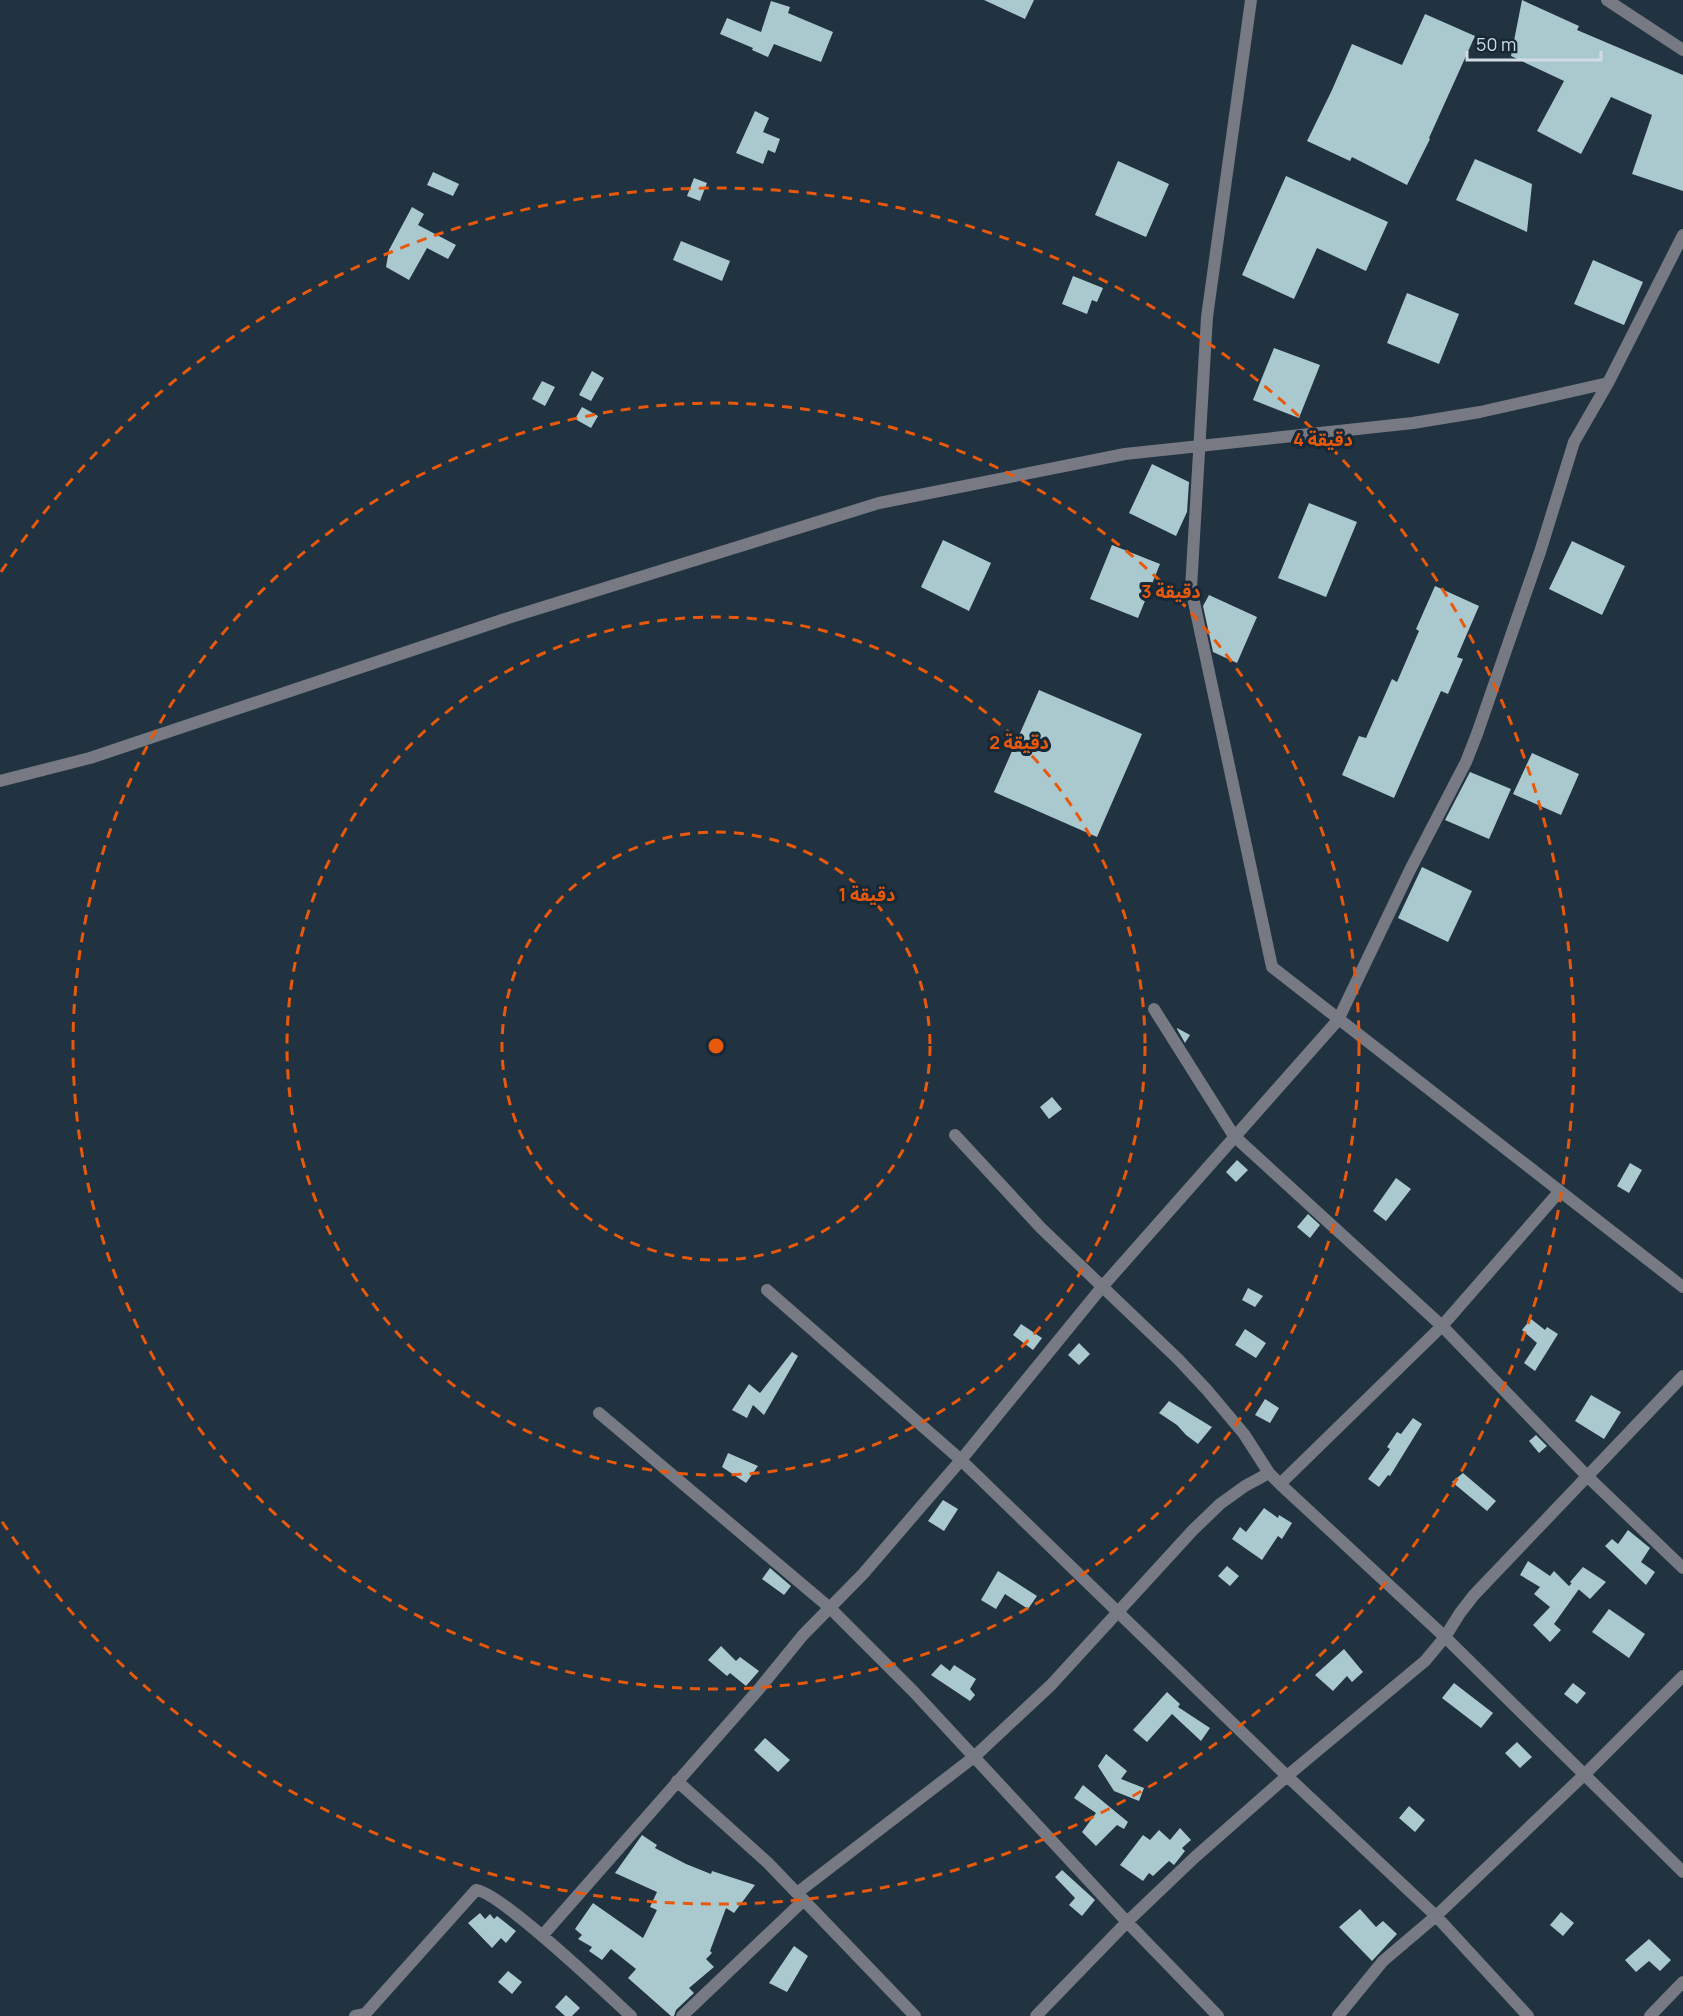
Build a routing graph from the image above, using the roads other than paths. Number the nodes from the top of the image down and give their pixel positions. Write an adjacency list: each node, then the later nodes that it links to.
1 (1251, 0): 6 (street)
2 (1607, 0): 3 (street)
3 (1683, 50)
4 (1683, 236): 5 (street)
5 (1608, 383): 6 (street); 9 (street)
6 (1201, 447): 7 (street); 9 (street)
7 (0, 781)
8 (1154, 1009): 11 (street)
9 (1338, 1020): 11 (street); 12 (street)
10 (955, 1135): 13 (street)
11 (1234, 1136): 13 (street); 16 (street)
12 (1559, 1192): 14 (street); 16 (street)
13 (1102, 1287): 19 (street); 20 (street)
14 (1683, 1287)
15 (767, 1290): 19 (street)
16 (1442, 1326): 21 (street); 22 (street)
17 (1683, 1376): 21 (street)
18 (599, 1413): 24 (street)
19 (961, 1460): 24 (street); 25 (street)
20 (1269, 1473): 22 (street); 25 (street)
21 (1588, 1477): 23 (street); 26 (street)
22 (1280, 1484): 26 (street)
23 (1683, 1568)
24 (830, 1608): 28 (street); 31 (street)
25 (1118, 1611): 28 (street); 30 (street)
26 (1444, 1638): 29 (street); 30 (street)
27 (1683, 1676): 29 (street)
28 (974, 1756): 33 (street); 35 (street)
29 (1585, 1774): 32 (street); 34 (street)
30 (1287, 1776): 34 (street); 35 (street)
31 (677, 1781): 33 (street); 36 (street)
32 (1683, 1872)
33 (801, 1896): 40 (street); 41 (street)
34 (1436, 1916): 44 (street); 45 (street)
35 (1127, 1922): 42 (street); 43 (street)
36 (542, 1936): 38 (street); 39 (street)
37 (1683, 1982): 46 (street)
38 (363, 2015)
39 (631, 2016)
40 (682, 2016)
41 (915, 2016)
42 (1036, 2016)
43 (1218, 2016)
44 (1338, 2016)
45 (1528, 2016)
46 (1650, 2016)

